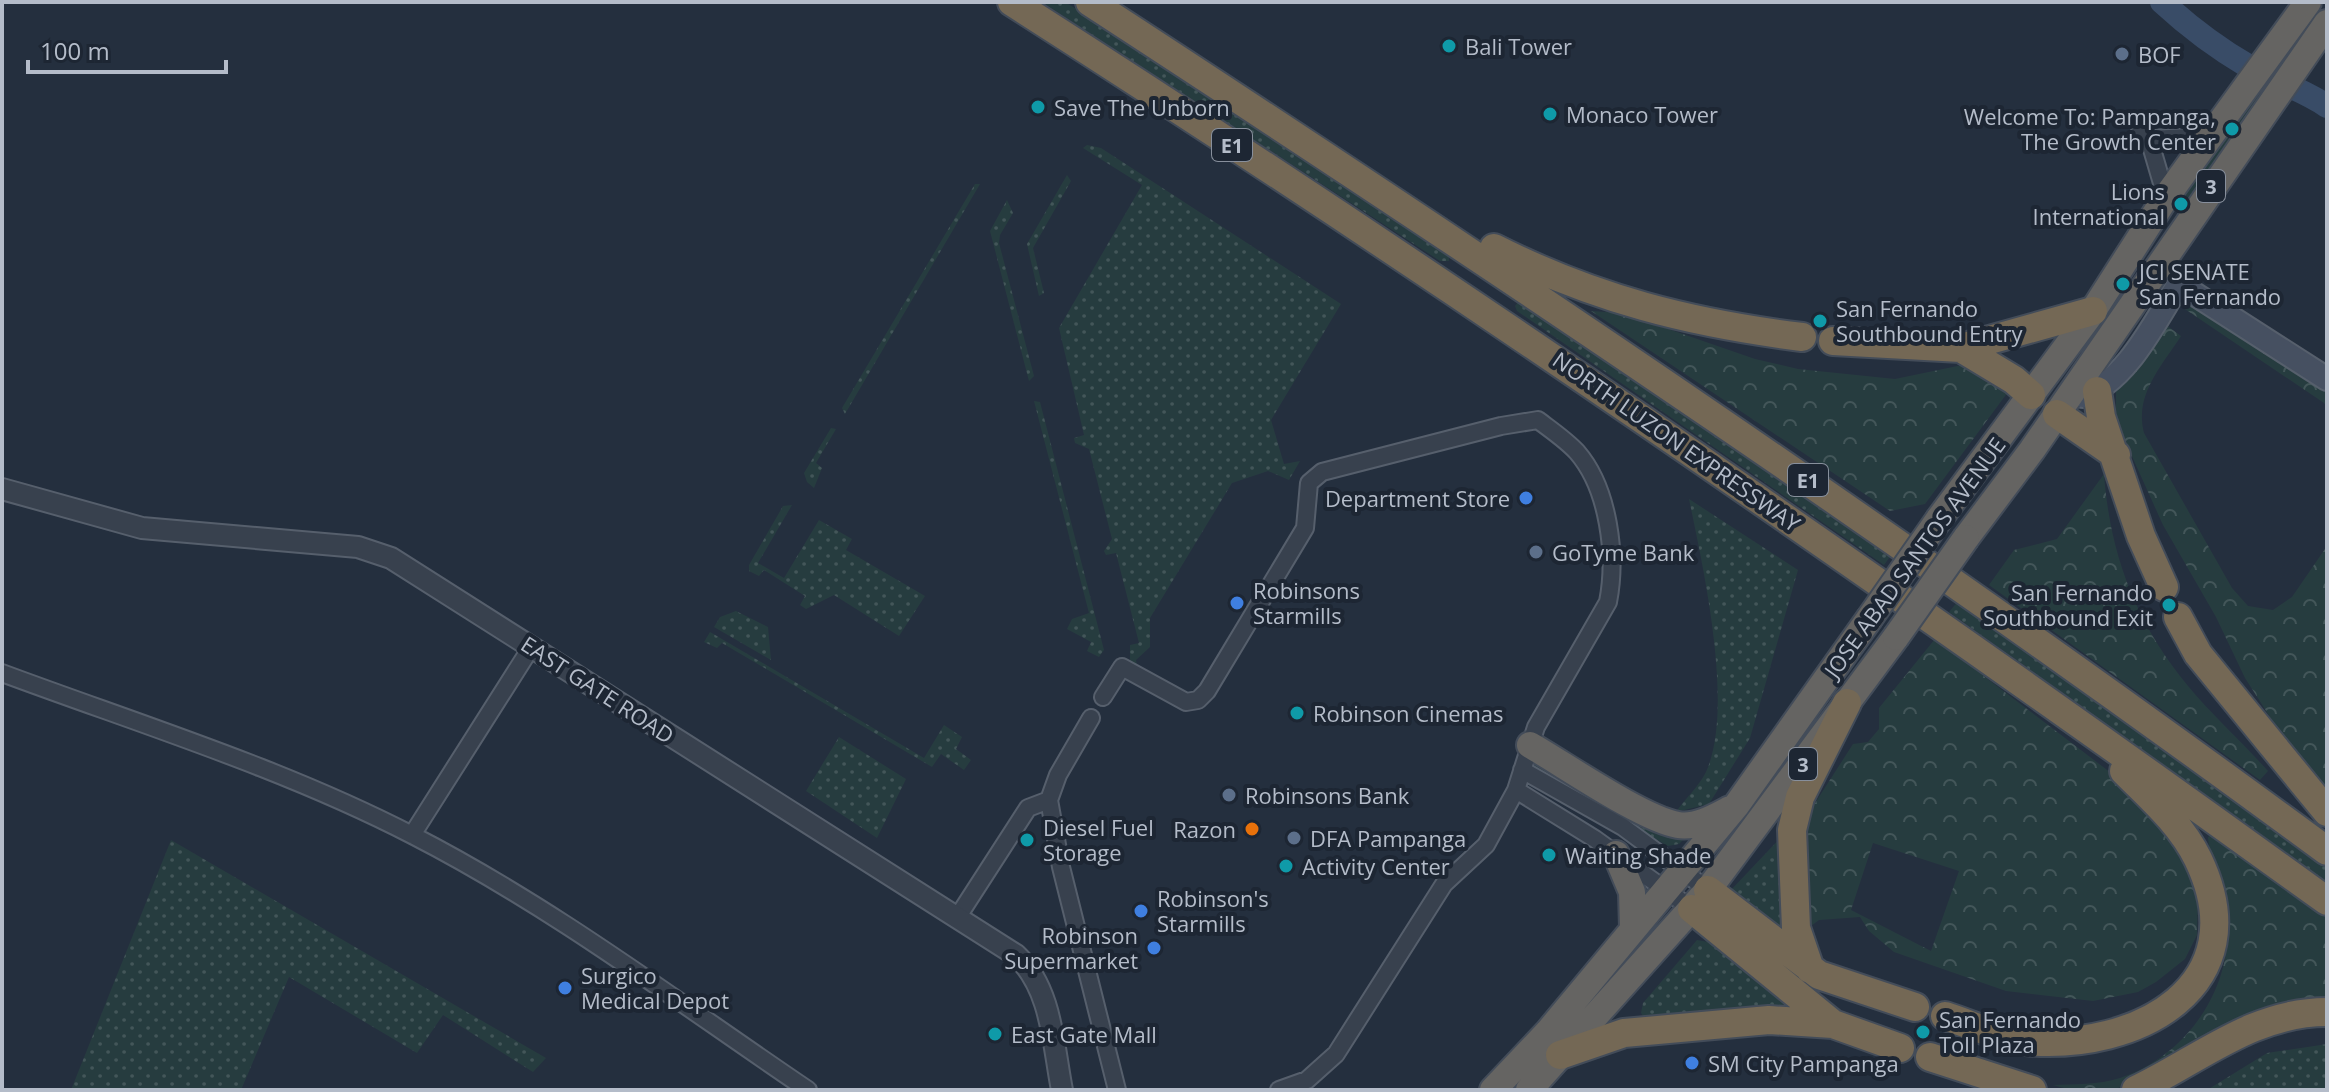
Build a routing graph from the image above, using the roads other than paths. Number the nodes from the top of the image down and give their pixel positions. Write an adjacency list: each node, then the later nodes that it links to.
1 (1012, 2): 24 (highway, NORTH LUZON EXPRESSWAY / E1)
2 (1090, 2): 6 (highway, NORTH LUZON EXPRESSWAY / E1)
3 (2308, 2): 5 (highway, JOSE ABAD SANTOS AVENUE / 3)
4 (2327, 23): 9 (highway, JOSE ABAD SANTOS AVENUE / 3)
5 (2211, 136): 7 (highway, JOSE ABAD SANTOS AVENUE / 3); 7 (street)
6 (1372, 185): 10 (highway); 33 (highway, NORTH LUZON EXPRESSWAY / E1)
7 (2166, 197): 8 (highway, JOSE ABAD SANTOS AVENUE / 3)
8 (2093, 311): 12 (highway); 15 (highway, JOSE ABAD SANTOS AVENUE / 3)
9 (2112, 334): 14 (highway); 16 (highway, JOSE ABAD SANTOS AVENUE / 3)
10 (1802, 337)
11 (1833, 341): 12 (highway)
12 (1961, 348): 15 (highway)
13 (2327, 379): 14 (main road)
14 (2103, 387): 16 (main road); 17 (highway)
15 (2031, 395): 16 (highway); 30 (highway, JOSE ABAD SANTOS AVENUE / 3, bridge)
16 (2062, 408): 17 (highway); 25 (highway, JOSE ABAD SANTOS AVENUE / 3, bridge)
17 (2116, 455): 19 (highway)
18 (2, 489): 21 (street, EAST GATE ROAD)
19 (2164, 587)
20 (2178, 617): 31 (highway)
21 (532, 646): 32 (street); 39 (street, EAST GATE ROAD)
22 (2, 673): 32 (street)
23 (1103, 697): 27 (street)
24 (2044, 697): 38 (highway, NORTH LUZON EXPRESSWAY / E1); 44 (highway)
25 (1847, 703): 37 (highway, JOSE ABAD SANTOS AVENUE / 3); 41 (highway)
26 (1091, 718): 29 (street)
27 (1526, 757): 28 (street); 30 (highway); 35 (street)
28 (1516, 790): 34 (street); 52 (street)
29 (1049, 800): 39 (street); 51 (street)
30 (1736, 806): 35 (highway, JOSE ABAD SANTOS AVENUE / 3)
31 (2327, 812)
32 (412, 835): 49 (street)
33 (2327, 851)
34 (1616, 854): 36 (street); 40 (highway)
35 (1683, 870): 36 (highway, JOSE ABAD SANTOS AVENUE / 3); 37 (street)
36 (1666, 890): 37 (street); 40 (highway, JOSE ABAD SANTOS AVENUE / 3)
37 (1700, 900): 41 (highway); 45 (highway); 47 (highway, JOSE ABAD SANTOS AVENUE / 3)
38 (2327, 901)
39 (957, 918): 50 (street, EAST GATE ROAD)
40 (1633, 928): 53 (highway, JOSE ABAD SANTOS AVENUE / 3)
41 (1810, 969): 42 (highway)
42 (1915, 1007)
43 (2327, 1012): 56 (highway)
44 (1945, 1016)
45 (1833, 1024): 46 (highway); 47 (highway)
46 (1900, 1048)
47 (1560, 1055): 54 (highway, JOSE ABAD SANTOS AVENUE / 3)
48 (1930, 1057): 55 (highway)
49 (808, 1090)
50 (1062, 1090)
51 (1117, 1090)
52 (1279, 1090)
53 (1493, 1090)
54 (1529, 1090)
55 (2032, 1090)
56 (2136, 1090)

